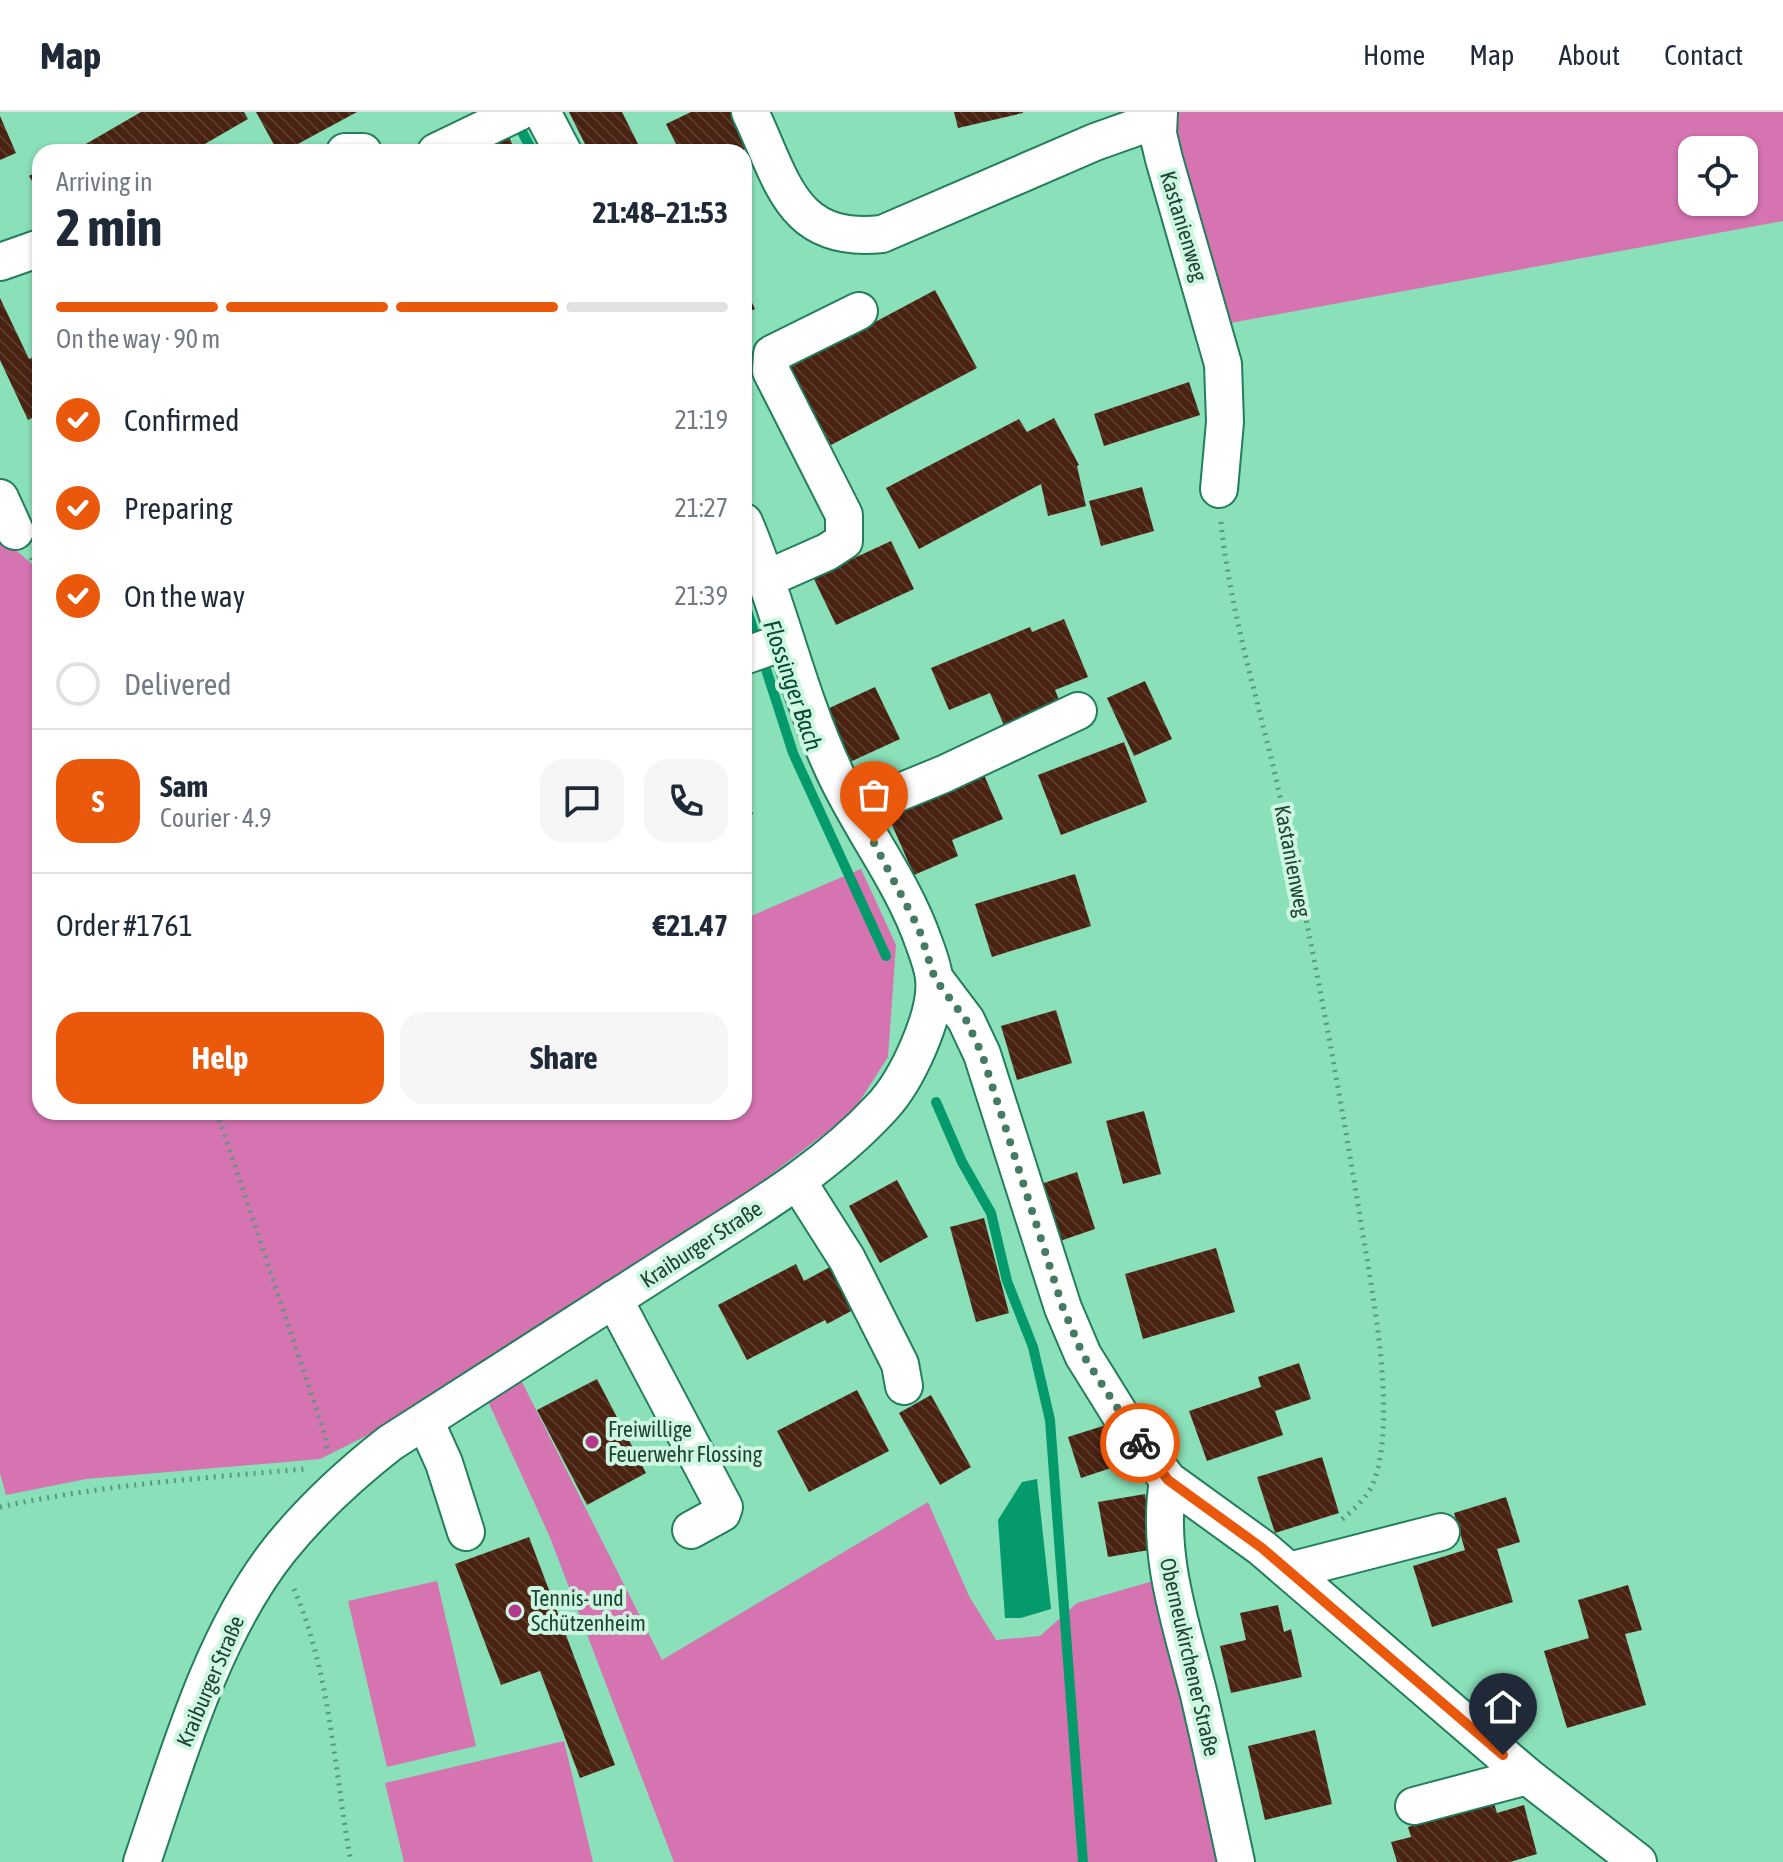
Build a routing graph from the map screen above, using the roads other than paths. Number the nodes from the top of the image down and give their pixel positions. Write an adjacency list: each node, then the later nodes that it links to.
1 (542, 112): 6 (street)
2 (750, 112): 3 (street)
3 (1158, 116): 10 (street, Kastanienweg)
4 (507, 119): 5 (street)
5 (453, 144)
6 (559, 144)
7 (32, 251): 8 (street)
8 (0, 262)
9 (859, 311): 14 (street)
10 (1219, 489)
11 (0, 498): 12 (street)
12 (15, 531)
13 (752, 543): 14 (street, Kraiburger Straße)
14 (766, 579): 15 (street, Kraiburger Straße)
15 (769, 648): 17 (street, Kraiburger Straße)
16 (1078, 711): 17 (street)
17 (856, 810): 18 (street, Kraiburger Straße)
18 (935, 979): 19 (street, Kraiburger Straße); 23 (street)
19 (798, 1182): 20 (street, Kraiburger Straße); 21 (street)
20 (614, 1299): 22 (street, Kraiburger Straße); 24 (street)
21 (904, 1386)
22 (425, 1421): 25 (street); 30 (street, Kraiburger Straße)
23 (1168, 1480): 27 (street); 31 (street, Oberneukirchener Straße)
24 (691, 1530)
25 (466, 1532)
26 (1441, 1532): 27 (street)
27 (1289, 1571): 28 (street)
28 (1527, 1776): 29 (street); 32 (street)
29 (1414, 1806)
30 (142, 1862)
31 (1236, 1862)
32 (1638, 1862)

